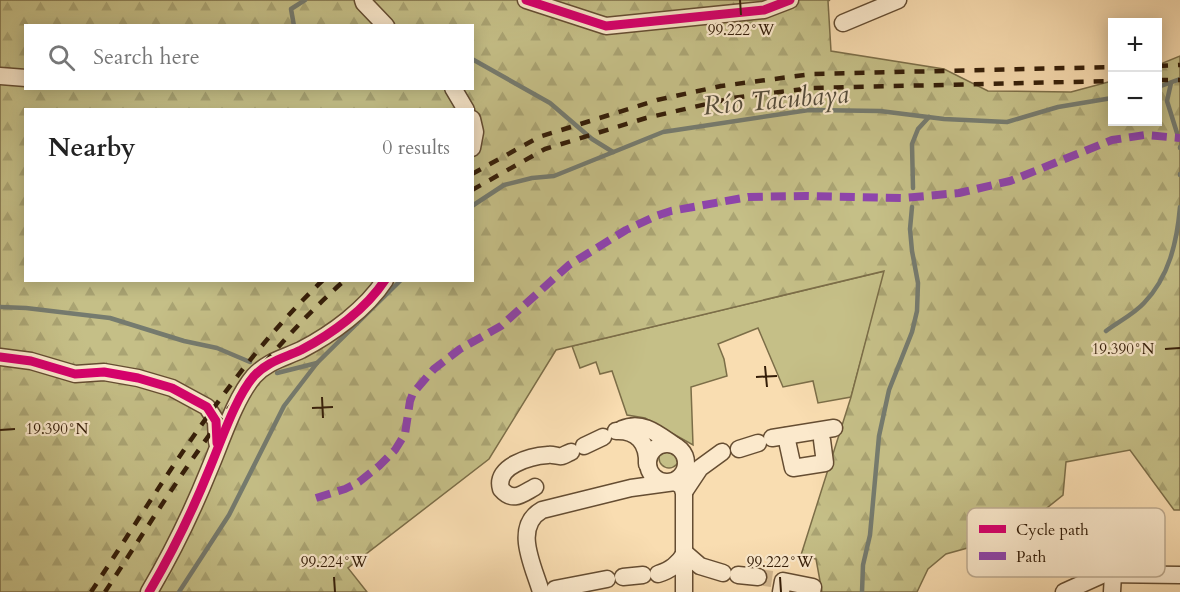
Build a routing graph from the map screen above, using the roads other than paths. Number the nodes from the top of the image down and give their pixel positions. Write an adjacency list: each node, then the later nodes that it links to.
1 (363, 0): 6 (street)
2 (526, 0): 3 (street)
3 (790, 0)
4 (898, 0): 5 (street)
5 (843, 23)
6 (384, 24)
7 (0, 76): 8 (street)
8 (24, 78)
9 (454, 90): 10 (street)
10 (465, 108)
11 (382, 282): 19 (street)
12 (0, 357): 19 (street)
13 (834, 428): 15 (street)
14 (603, 437): 23 (street)
15 (772, 439): 16 (street); 18 (street)
16 (822, 441)
17 (677, 447): 20 (street); 20 (street); 21 (street); 25 (street)
18 (739, 449)
19 (217, 450): 33 (street)
20 (647, 462): 22 (street); 24 (street)
21 (684, 469): 22 (street); 25 (street)
22 (671, 482): 24 (street); 25 (street)
23 (535, 487)
24 (631, 488): 32 (street)
25 (684, 493): 26 (street)
26 (685, 553): 34 (street); 34 (street); 34 (street)
27 (644, 575): 32 (street)
28 (738, 575): 31 (street)
29 (1097, 577): 36 (street)
30 (1113, 577): 37 (street)
31 (772, 582): 35 (street)
32 (548, 590)
33 (149, 592)
34 (684, 592)
35 (812, 592)
36 (1064, 592)
37 (1112, 592)

